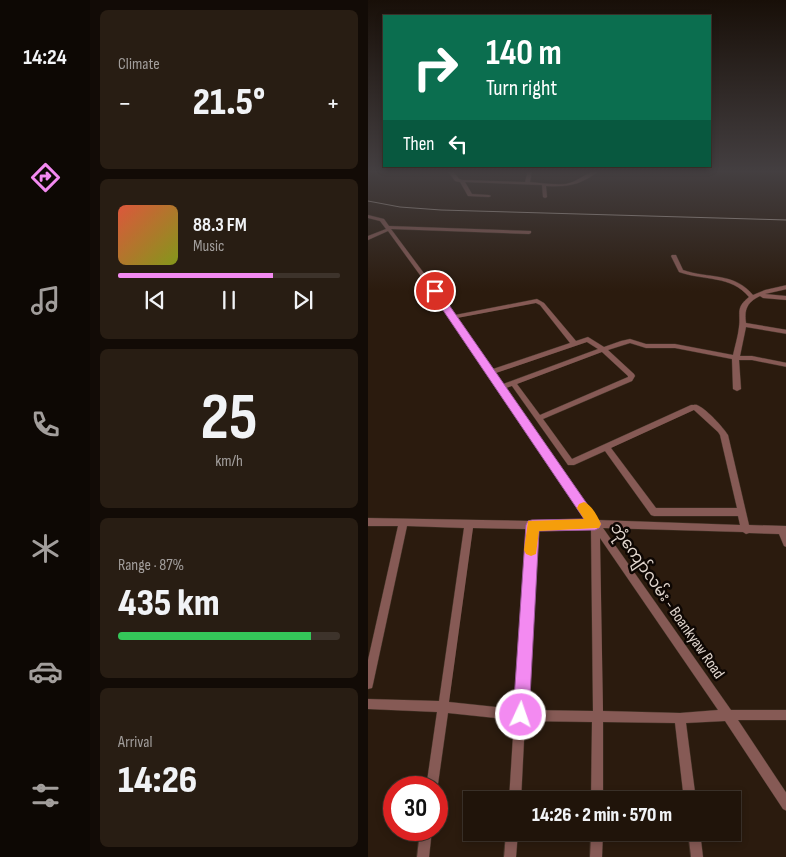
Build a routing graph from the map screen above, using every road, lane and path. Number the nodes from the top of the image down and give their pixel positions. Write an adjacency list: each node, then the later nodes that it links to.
1 (368, 216): 2 (street)
2 (386, 226): 3 (street); 4 (street); 9 (street, ဘုံကျော်လမ်း - Boankyaw Road)
3 (529, 232)
4 (368, 238)
5 (674, 256): 7 (street)
6 (786, 287): 7 (street)
7 (754, 296): 8 (street); 10 (street)
8 (786, 298)
9 (454, 317): 12 (street); 16 (street, ဘုံကျော်လမ်း - Boankyaw Road)
10 (743, 324): 11 (street); 14 (street)
11 (786, 332)
12 (574, 343): 13 (street); 16 (street)
13 (602, 348): 14 (street); 17 (street); 20 (street)
14 (737, 358): 15 (street); 19 (street)
15 (786, 365)
16 (492, 372): 18 (street, ဘုံကျော်လမ်း - Boankyaw Road)
17 (513, 383): 18 (street); 20 (street)
18 (502, 387): 23 (street, ဘုံကျော်လမ်း - Boankyaw Road)
19 (737, 389)
20 (539, 418): 22 (street)
21 (606, 447): 22 (street); 24 (street); 25 (street)
22 (571, 463): 23 (street)
23 (557, 469): 29 (street, ဘုံကျော်လမ်း - Boankyaw Road)
24 (654, 512): 25 (street); 31 (street)
25 (742, 512): 32 (street)
26 (368, 522): 27 (street)
27 (403, 523): 28 (street); 35 (street)
28 (469, 524): 30 (street); 37 (street)
29 (595, 524): 30 (street); 31 (street); 39 (street, ဘုံကျော်လမ်း - Boankyaw Road); 40 (street)
30 (532, 525): 38 (street)
31 (656, 527): 32 (street)
32 (746, 530): 33 (street)
33 (785, 530): 34 (street)
34 (786, 543)
35 (368, 684)
36 (368, 704): 37 (street)
37 (443, 707): 38 (street); 43 (street)
38 (521, 715): 40 (street); 44 (street)
39 (728, 715): 41 (street); 42 (street); 47 (street, ဘုံကျော်လမ်း - Boankyaw Road)
40 (598, 716): 42 (street); 45 (street)
41 (786, 716)
42 (680, 718): 46 (street)
43 (434, 776)
44 (516, 791)
45 (597, 791)
46 (689, 791)
47 (786, 805)
48 (424, 841): 52 (street)
49 (511, 841): 53 (street)
50 (597, 841): 54 (street)
51 (695, 841): 55 (street)
52 (422, 857)
53 (510, 857)
54 (596, 857)
55 (697, 857)

